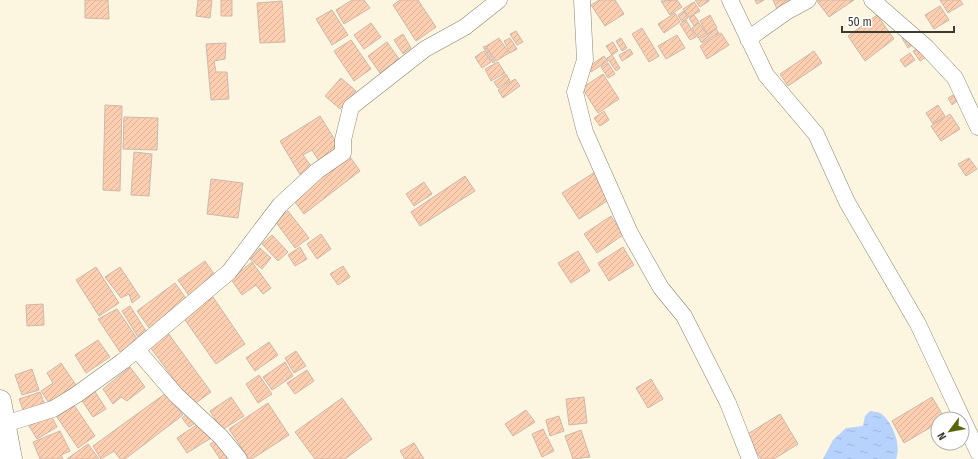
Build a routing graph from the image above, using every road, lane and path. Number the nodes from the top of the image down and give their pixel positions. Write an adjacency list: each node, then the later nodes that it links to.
1 (499, 0): 8 (street)
2 (582, 0): 14 (street)
3 (730, 0): 6 (street)
4 (808, 0): 6 (street)
5 (872, 0): 7 (street)
6 (748, 38): 11 (street)
7 (978, 128)
8 (137, 350): 10 (street); 13 (street)
9 (0, 401): 10 (highway)
10 (4, 424): 12 (highway)
11 (978, 452)
12 (11, 459)
13 (239, 459)
14 (750, 459)

